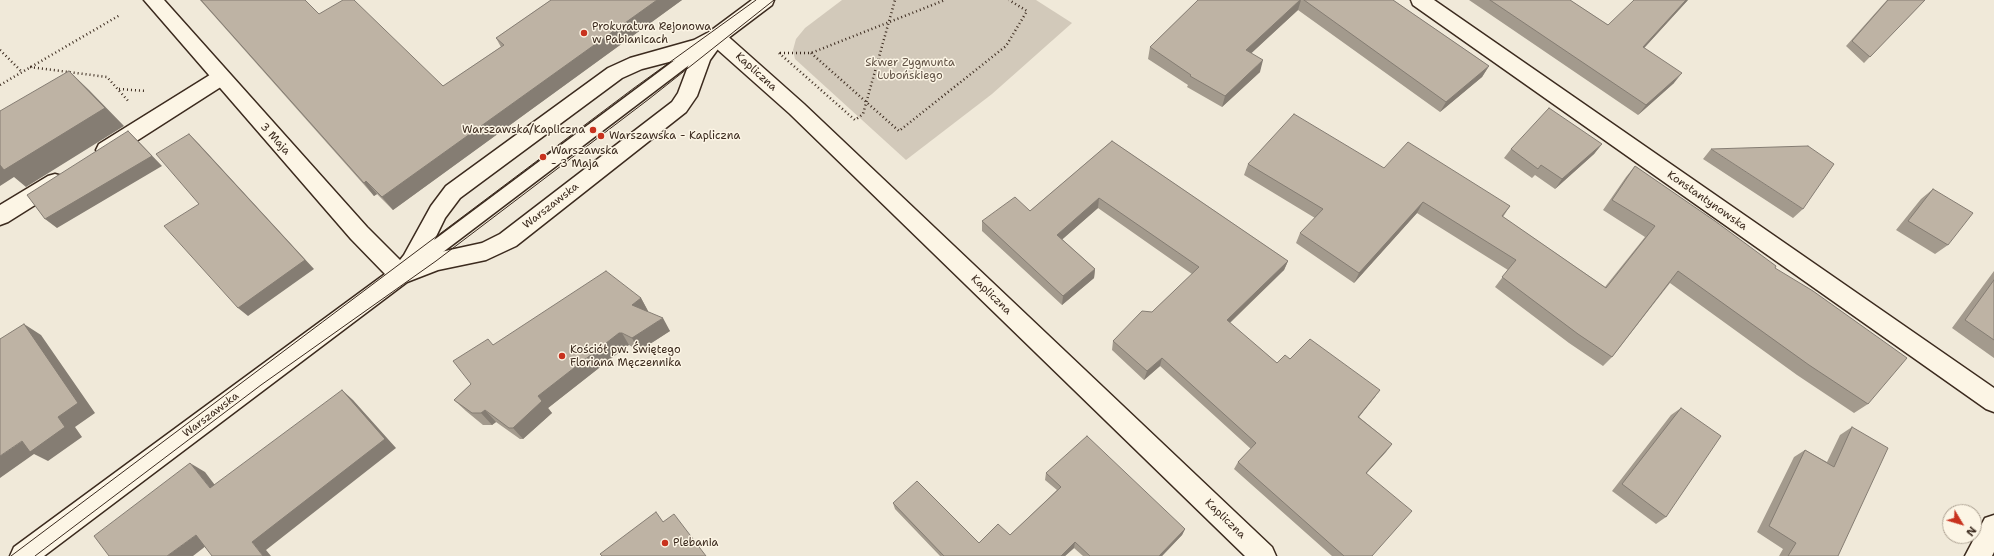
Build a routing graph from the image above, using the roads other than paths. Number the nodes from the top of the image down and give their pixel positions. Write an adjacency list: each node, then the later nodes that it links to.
1 (152, 0): 5 (street, 3 Maja)
2 (765, 0): 4 (street, Warszawska)
3 (1420, 0): 10 (street, Konstantynowska)
4 (716, 37): 9 (lane); 9 (street, Warszawska); 9 (street, Warszawska); 13 (street, Kapliczna)
5 (220, 78): 6 (street); 9 (street, 3 Maja)
6 (88, 161)
7 (68, 174): 8 (street)
8 (0, 216)
9 (400, 275): 12 (street, Warszawska)
10 (1994, 401)
11 (1994, 528): 14 (street)
12 (23, 556)
13 (1263, 556)
14 (1978, 556)

